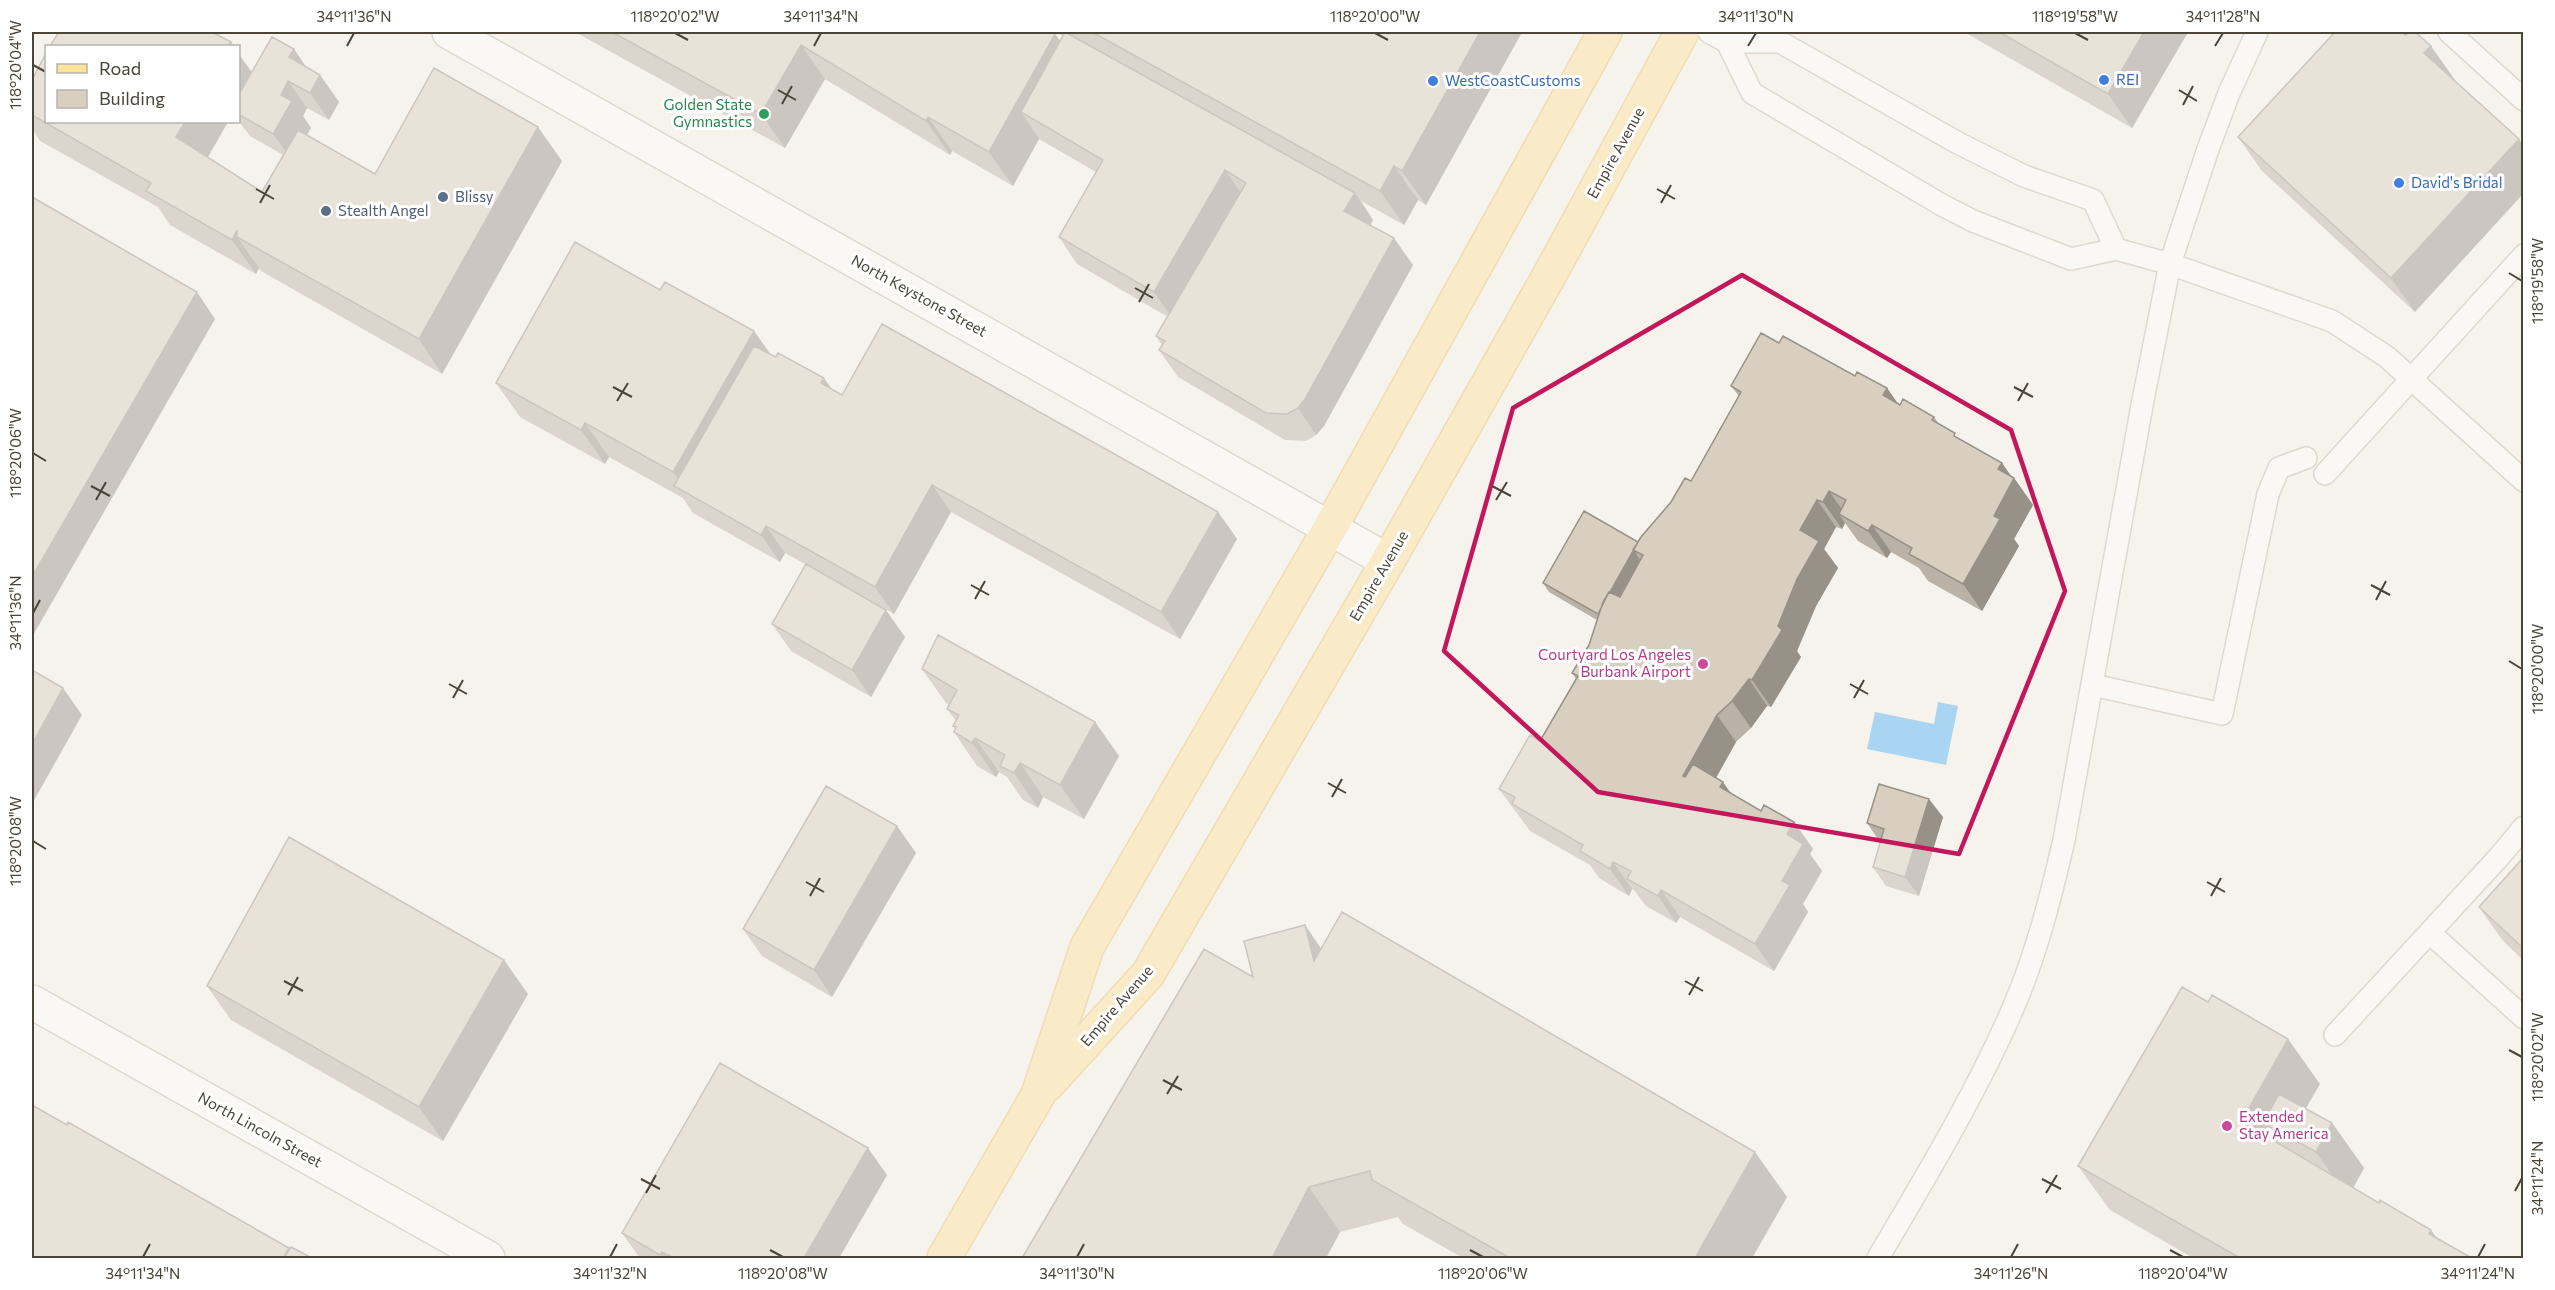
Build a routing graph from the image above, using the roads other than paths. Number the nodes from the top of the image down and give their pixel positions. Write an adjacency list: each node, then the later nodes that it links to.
1 (449, 32): 15 (street, North Keystone Street)
2 (1605, 32): 15 (main road, Empire Avenue)
3 (1682, 32): 16 (main road, Empire Avenue)
4 (2256, 32): 10 (lane)
5 (2449, 32): 7 (lane)
6 (1718, 37): 8 (lane); 8 (lane)
7 (2523, 100)
8 (2116, 249): 10 (lane)
9 (2523, 255): 11 (lane)
10 (2170, 264): 11 (lane); 17 (lane)
11 (2411, 379): 13 (lane); 14 (lane)
12 (2306, 458): 17 (lane)
13 (2325, 474)
14 (2523, 481)
15 (1330, 528): 16 (street, North Keystone Street); 23 (main road, Empire Avenue)
16 (1388, 561): 23 (main road, Empire Avenue)
17 (2093, 685): 26 (lane)
18 (2523, 827): 19 (lane)
19 (2430, 933): 21 (lane); 22 (lane)
20 (32, 1002): 24 (street, North Lincoln Street)
21 (2523, 1018)
22 (2336, 1035)
23 (1038, 1095): 25 (main road, Empire Avenue)
24 (488, 1258)
25 (944, 1258)
26 (1878, 1258)

